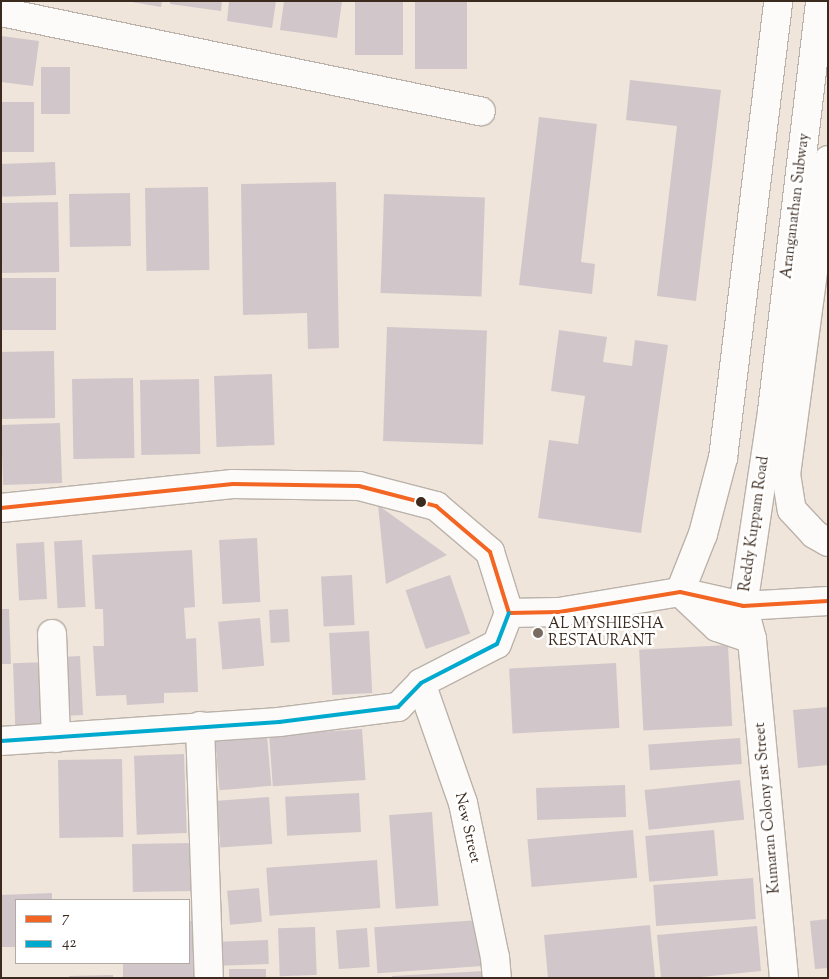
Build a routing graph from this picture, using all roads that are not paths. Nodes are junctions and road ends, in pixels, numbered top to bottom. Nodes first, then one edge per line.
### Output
1 (778, 1) edge
2 (820, 1) edge
3 (1, 12) edge
4 (481, 111) dead end
5 (828, 160) edge
6 (772, 411) joint
7 (1, 508) edge
8 (828, 542) edge
9 (680, 592) junction
10 (828, 601) edge
11 (743, 606) junction
12 (508, 613) junction
13 (52, 634) dead end
14 (752, 639) junction
15 (421, 683) junction
16 (200, 726) junction
17 (56, 738) junction
18 (1, 741) edge
19 (209, 978) edge
20 (497, 978) edge
21 (784, 978) edge

1 - 9 main road
2 - 6 main road, Aranganathan Subway
3 - 4 main road
5 - 8 main road
6 - 11 main road, Reddy Kuppam Road
7 - 12 main road
9 - 11 main road, Reddy Kuppam Road
9 - 12 main road, Reddy Kuppam Road
9 - 14 main road
10 - 11 main road
11 - 14 main road, Kumaran Colony 1st Street
12 - 15 main road
13 - 17 main road
14 - 21 main road, Kumaran Colony 1st Street
15 - 16 main road
15 - 20 main road, New Street
16 - 17 main road
16 - 19 main road
17 - 18 main road

